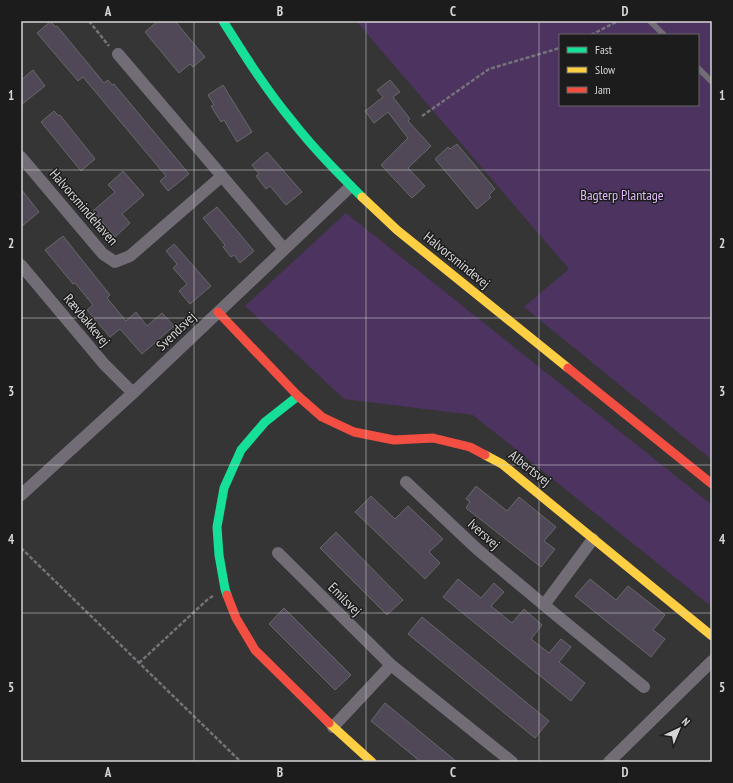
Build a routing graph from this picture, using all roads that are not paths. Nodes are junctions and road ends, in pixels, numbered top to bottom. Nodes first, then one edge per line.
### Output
1 (223, 21) edge
2 (650, 21) edge
3 (663, 34) edge
4 (118, 54) road end
5 (699, 69) edge
6 (712, 82) edge
7 (21, 157) edge
8 (222, 176) junction
9 (350, 187) junction
10 (284, 248) junction
11 (21, 265) edge
12 (218, 312) junction
13 (133, 393) junction
14 (298, 396) junction
15 (406, 482) dead end
16 (712, 484) edge
17 (21, 495) edge
18 (593, 539) junction
19 (278, 554) dead end
20 (544, 605) junction
21 (712, 636) edge
22 (712, 661) edge
23 (391, 665) junction
24 (644, 687) dead end
25 (333, 727) junction
26 (372, 762) edge
27 (512, 762) edge
28 (609, 762) edge

1 - 9 street, Halvorsmindevej
2 - 3 lane
4 - 8 street
5 - 6 lane
7 - 8 street, Halvorsmindehaven
8 - 10 street
9 - 10 street, Svendsvej
9 - 16 street, Halvorsmindevej
10 - 12 street, Svendsvej
11 - 13 street, Rævbakkevej
12 - 13 street, Svendsvej
12 - 14 street, Albertsvej
13 - 17 street, Svendsvej
14 - 18 street, Albertsvej
14 - 25 street
15 - 20 street, Iversvej
18 - 20 street
18 - 21 street, Albertsvej
19 - 23 street, Emilsvej
20 - 24 street, Iversvej
22 - 28 street
23 - 25 street
23 - 27 street, Emilsvej
25 - 26 street

